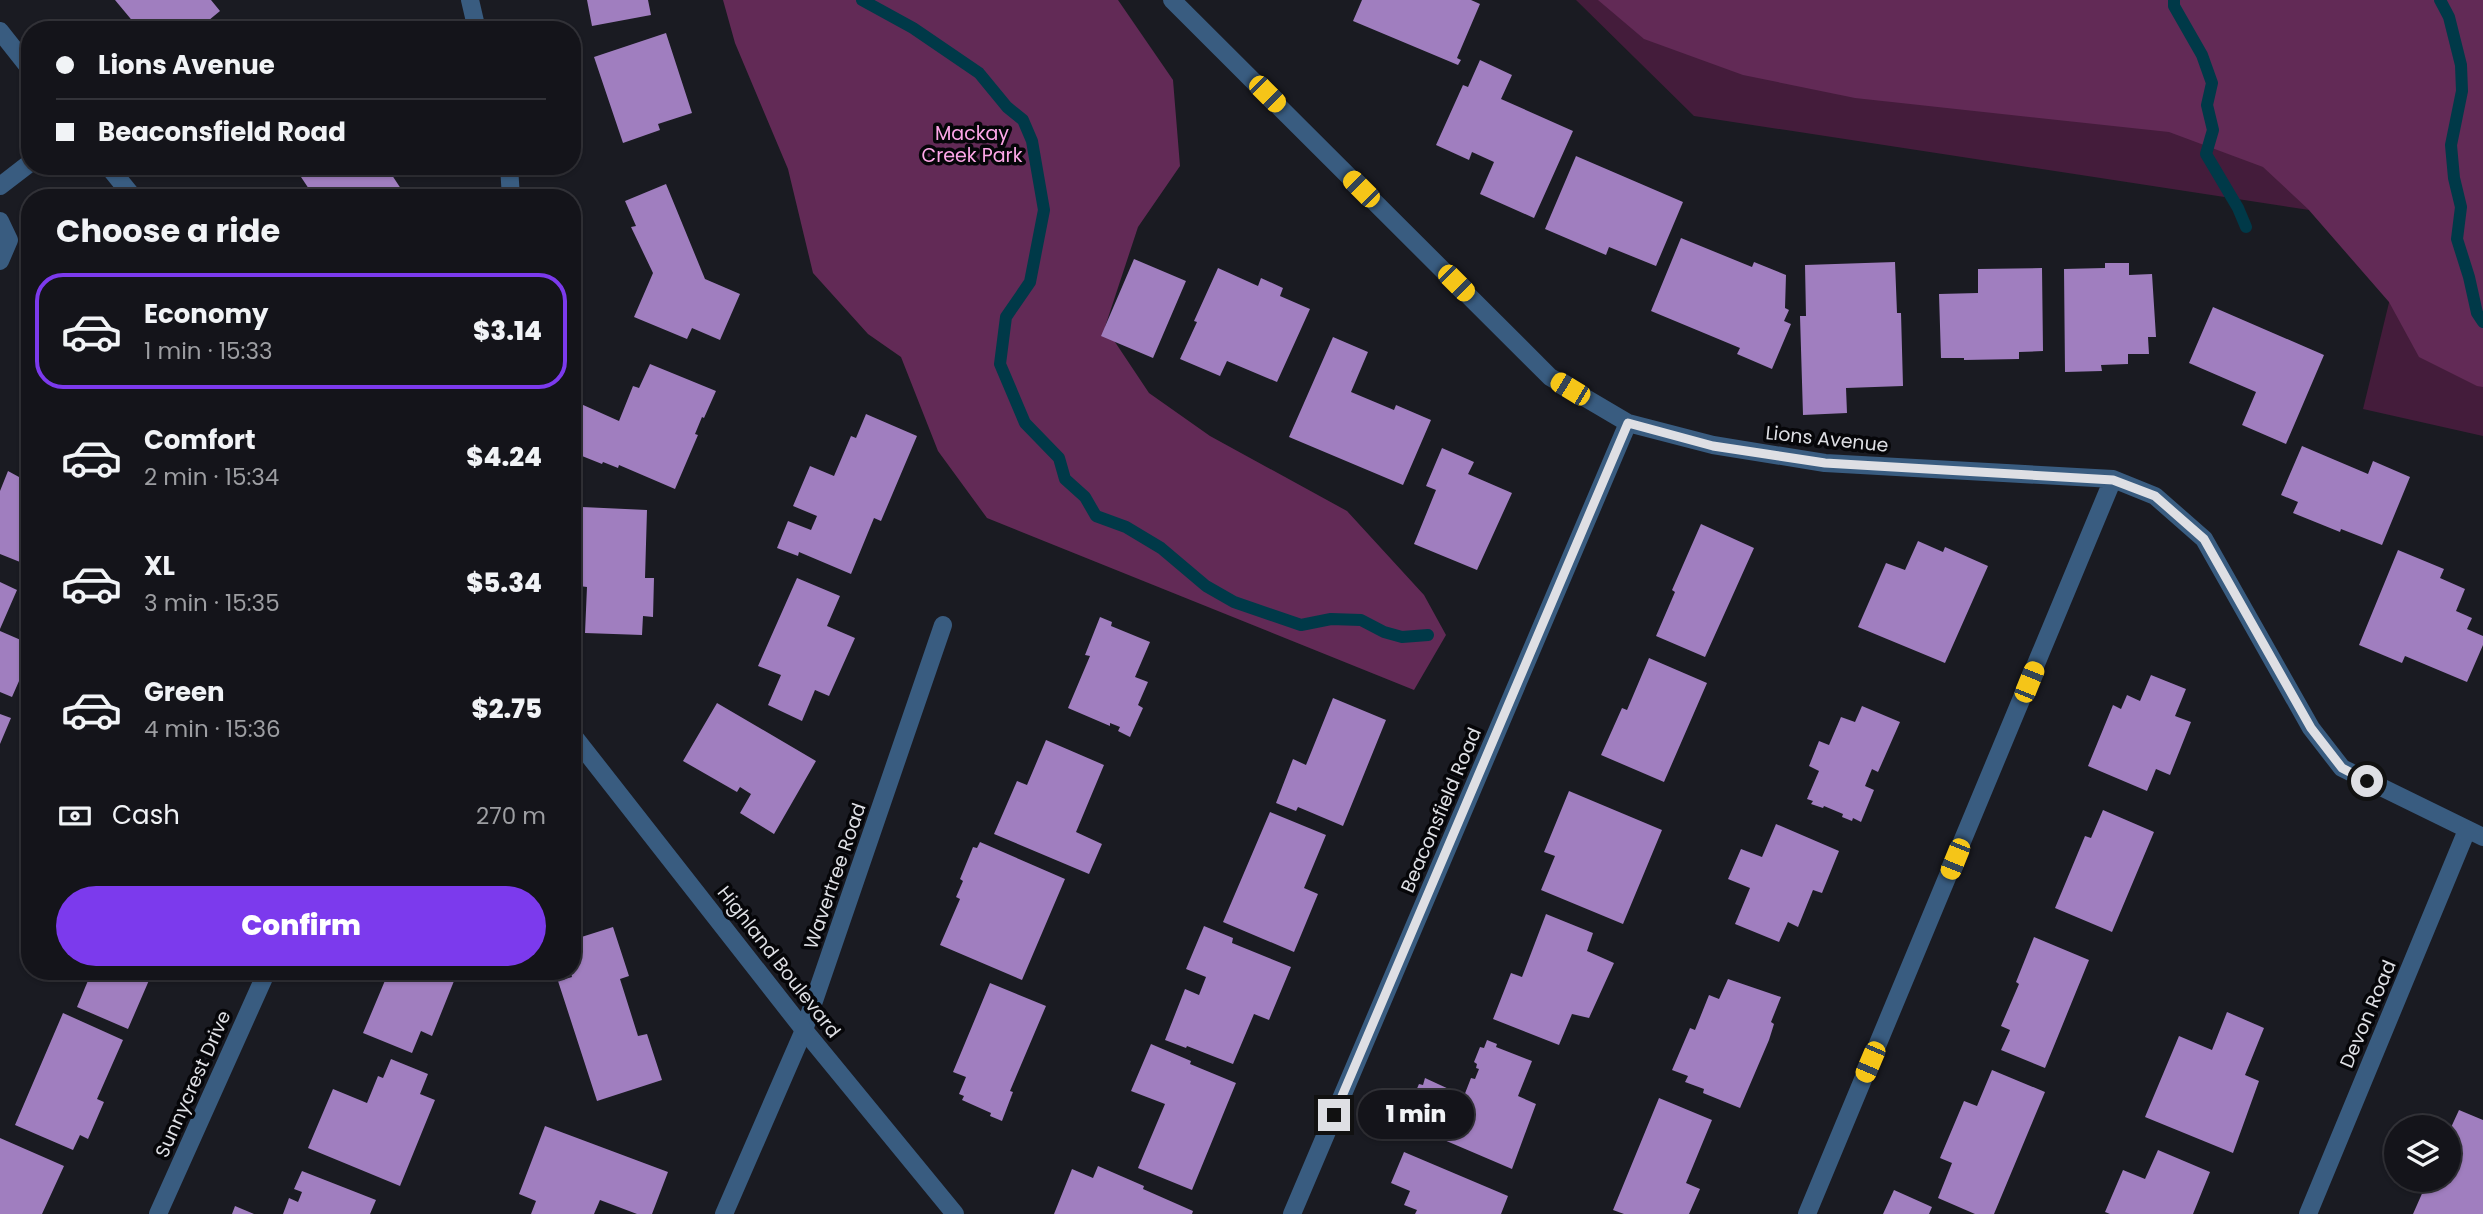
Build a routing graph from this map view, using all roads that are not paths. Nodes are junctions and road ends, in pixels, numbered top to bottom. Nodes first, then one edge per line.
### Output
1 (470, 0) edge
2 (1172, 0) edge
3 (475, 21) edge
4 (0, 31) edge
5 (21, 58) edge
6 (21, 170) edge
7 (115, 175) edge
8 (0, 186) edge
9 (127, 189) edge
10 (0, 221) edge
11 (0, 261) edge
12 (1628, 423) junction
13 (2113, 480) junction
14 (943, 625) dead end
15 (581, 745) edge
16 (2475, 834) edge
17 (263, 980) edge
18 (804, 1030) junction
19 (158, 1214) edge
20 (724, 1214) edge
21 (955, 1214) edge
22 (1292, 1214) edge
23 (1807, 1214) edge
24 (2308, 1214) edge

1 - 3 street
2 - 12 street, Lions Avenue
4 - 5 street
6 - 8 street
7 - 9 street
10 - 11 street
12 - 13 street, Lions Avenue
12 - 22 street, Beaconsfield Road
13 - 16 street, Lions Avenue
13 - 23 street
14 - 18 street, Wavertree Road
15 - 18 street, Highland Boulevard
16 - 24 street, Devon Road
17 - 19 street, Sunnycrest Drive
18 - 20 street, Wavertree Road
18 - 21 street, Highland Boulevard

